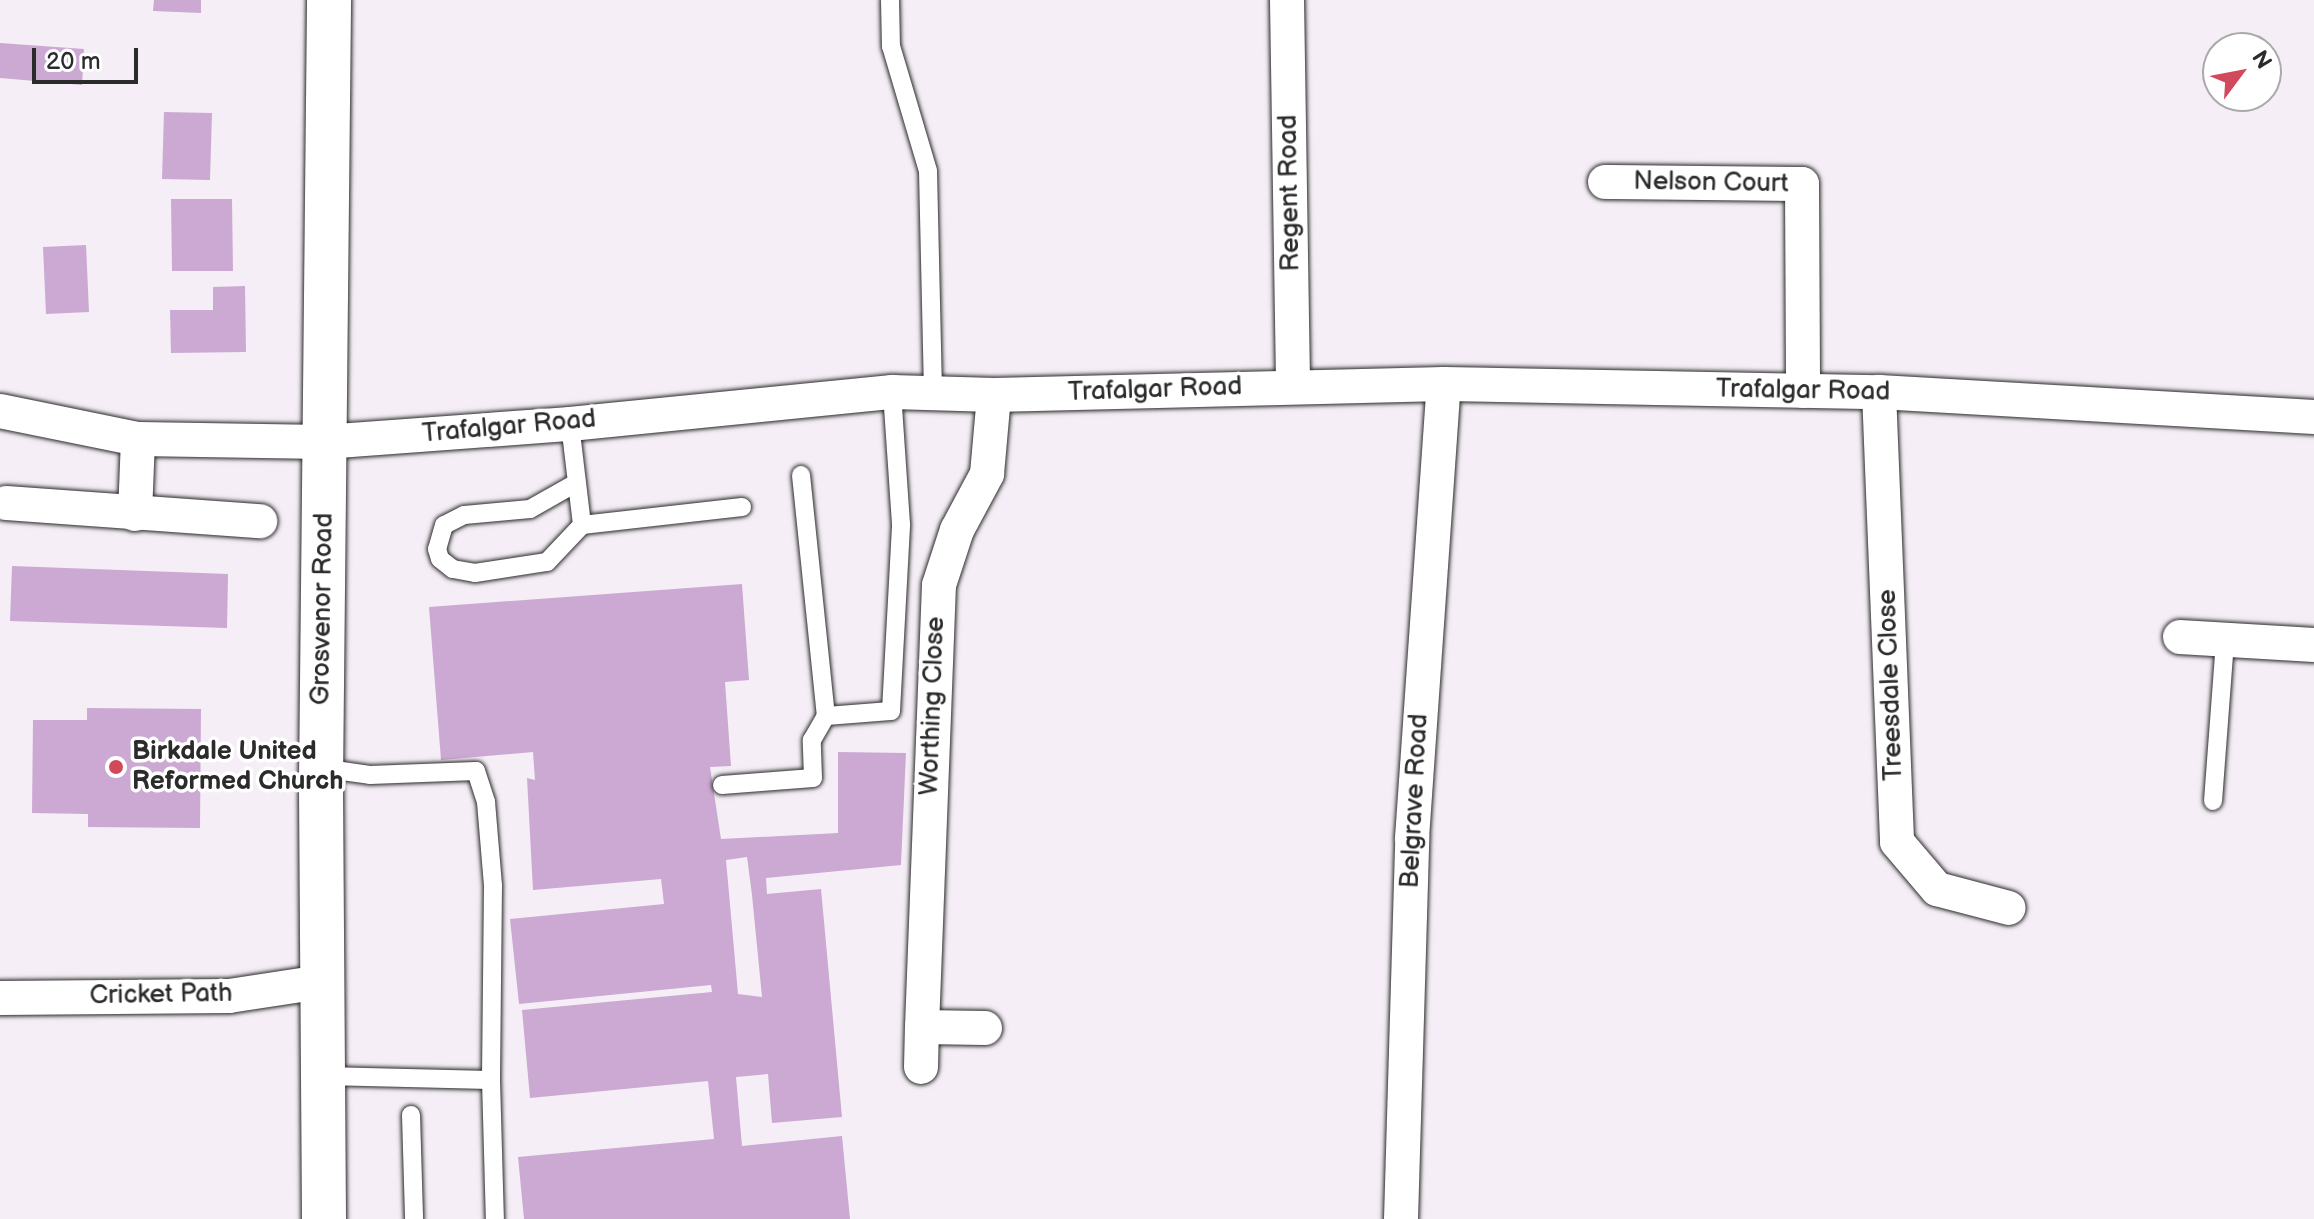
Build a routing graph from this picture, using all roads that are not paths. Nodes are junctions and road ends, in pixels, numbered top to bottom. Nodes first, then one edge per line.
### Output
1 (329, 0) edge
2 (890, 0) edge
3 (1287, 0) edge
4 (1605, 182) dead end
5 (1444, 384) junction
6 (1293, 386) junction
7 (1803, 391) junction
8 (892, 392) junction
9 (1879, 392) junction
10 (933, 393) junction
11 (994, 395) junction
12 (0, 411) edge
13 (2314, 417) edge
14 (570, 424) junction
15 (138, 439) junction
16 (324, 442) junction
17 (801, 475) dead end
18 (576, 483) junction
19 (6, 503) dead end
20 (742, 507) dead end
21 (135, 514) junction
22 (260, 521) dead end
23 (582, 525) junction
24 (2180, 637) dead end
25 (2225, 640) junction
26 (2314, 645) edge
27 (826, 716) junction
28 (321, 768) junction
29 (722, 785) dead end
30 (2213, 801) dead end
31 (2009, 908) dead end
32 (321, 982) junction
33 (0, 998) edge
34 (922, 1027) junction
35 (985, 1028) dead end
36 (921, 1067) dead end
37 (323, 1076) junction
38 (491, 1080) junction
39 (411, 1115) dead end
40 (324, 1219) edge
41 (414, 1219) edge
42 (495, 1219) edge
43 (1401, 1219) edge

1 - 16 street, Grosvenor Road
2 - 10 lane
3 - 6 street, Regent Road
4 - 7 street, Nelson Court
5 - 6 street, Trafalgar Road
5 - 7 street, Trafalgar Road
5 - 43 street, Belgrave Road
6 - 11 street, Trafalgar Road
7 - 9 street, Trafalgar Road
8 - 10 street, Trafalgar Road
8 - 14 street, Trafalgar Road
8 - 27 lane
9 - 13 street, Trafalgar Road
9 - 31 street, Treesdale Close
10 - 11 street, Trafalgar Road
11 - 34 street, Worthing Close
12 - 15 street, Trafalgar Road
14 - 16 street, Trafalgar Road
14 - 18 lane
15 - 16 street, Trafalgar Road
15 - 21 street
16 - 28 street, Grosvenor Road
17 - 27 lane
18 - 23 lane
18 - 23 lane
19 - 21 street
20 - 23 lane
21 - 22 street
24 - 25 street
25 - 26 street
25 - 30 lane
27 - 29 lane
28 - 32 street, Grosvenor Road
28 - 38 lane
32 - 33 street, Cricket Path
32 - 37 street, Grosvenor Road
34 - 35 street
34 - 36 street, Worthing Close
37 - 38 lane
37 - 40 street, Grosvenor Road
38 - 42 lane
39 - 41 lane

